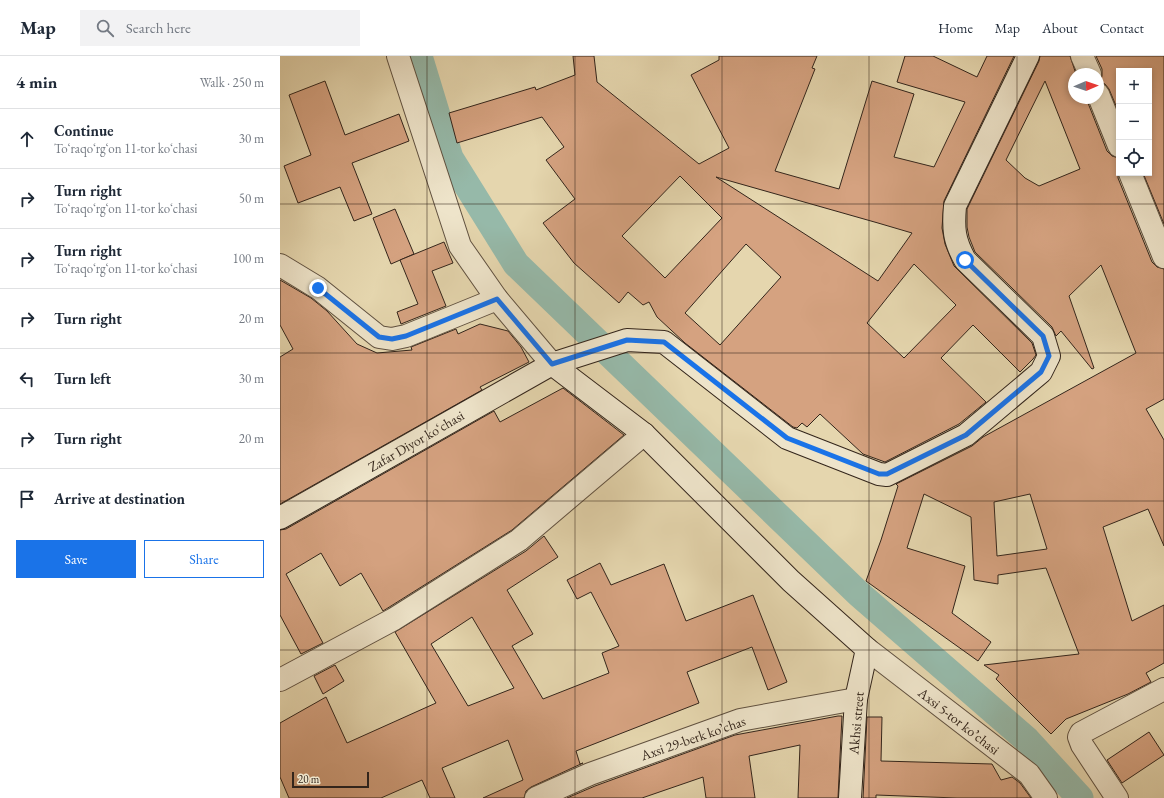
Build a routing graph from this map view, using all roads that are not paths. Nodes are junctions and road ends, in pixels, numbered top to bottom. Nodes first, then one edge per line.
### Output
1 (398, 56) edge
2 (1028, 56) edge
3 (1082, 56) edge
4 (1087, 68) edge
5 (1102, 104) edge
6 (1117, 140) edge
7 (1131, 176) edge
8 (1164, 257) edge
9 (280, 265) edge
10 (497, 299) junction
11 (562, 360) junction
12 (644, 434) junction
13 (280, 518) edge
14 (867, 649) junction
15 (280, 680) edge
16 (1164, 689) edge
17 (856, 698) junction
18 (536, 798) edge
19 (850, 798) edge
20 (1046, 798) edge
21 (1117, 798) edge

1 - 10 street, Аxsi 5-tor koʼchasi
2 - 11 street, Zafar Diyor koʻchasi
3 - 4 street
5 - 6 street
7 - 8 street
9 - 10 street
10 - 11 street, Аxsi 5-tor koʼchasi
11 - 12 street, Аxsi 5-tor koʼchasi
11 - 13 street, Zafar Diyor koʻchasi
12 - 14 street, Аxsi 5-tor koʼchasi
12 - 15 street
14 - 17 street, Akhsi street
14 - 20 street, Аxsi 5-tor koʼchasi
16 - 21 street
17 - 18 street, Аxsi 29-berk koʼchas
17 - 19 street, Akhsi street

